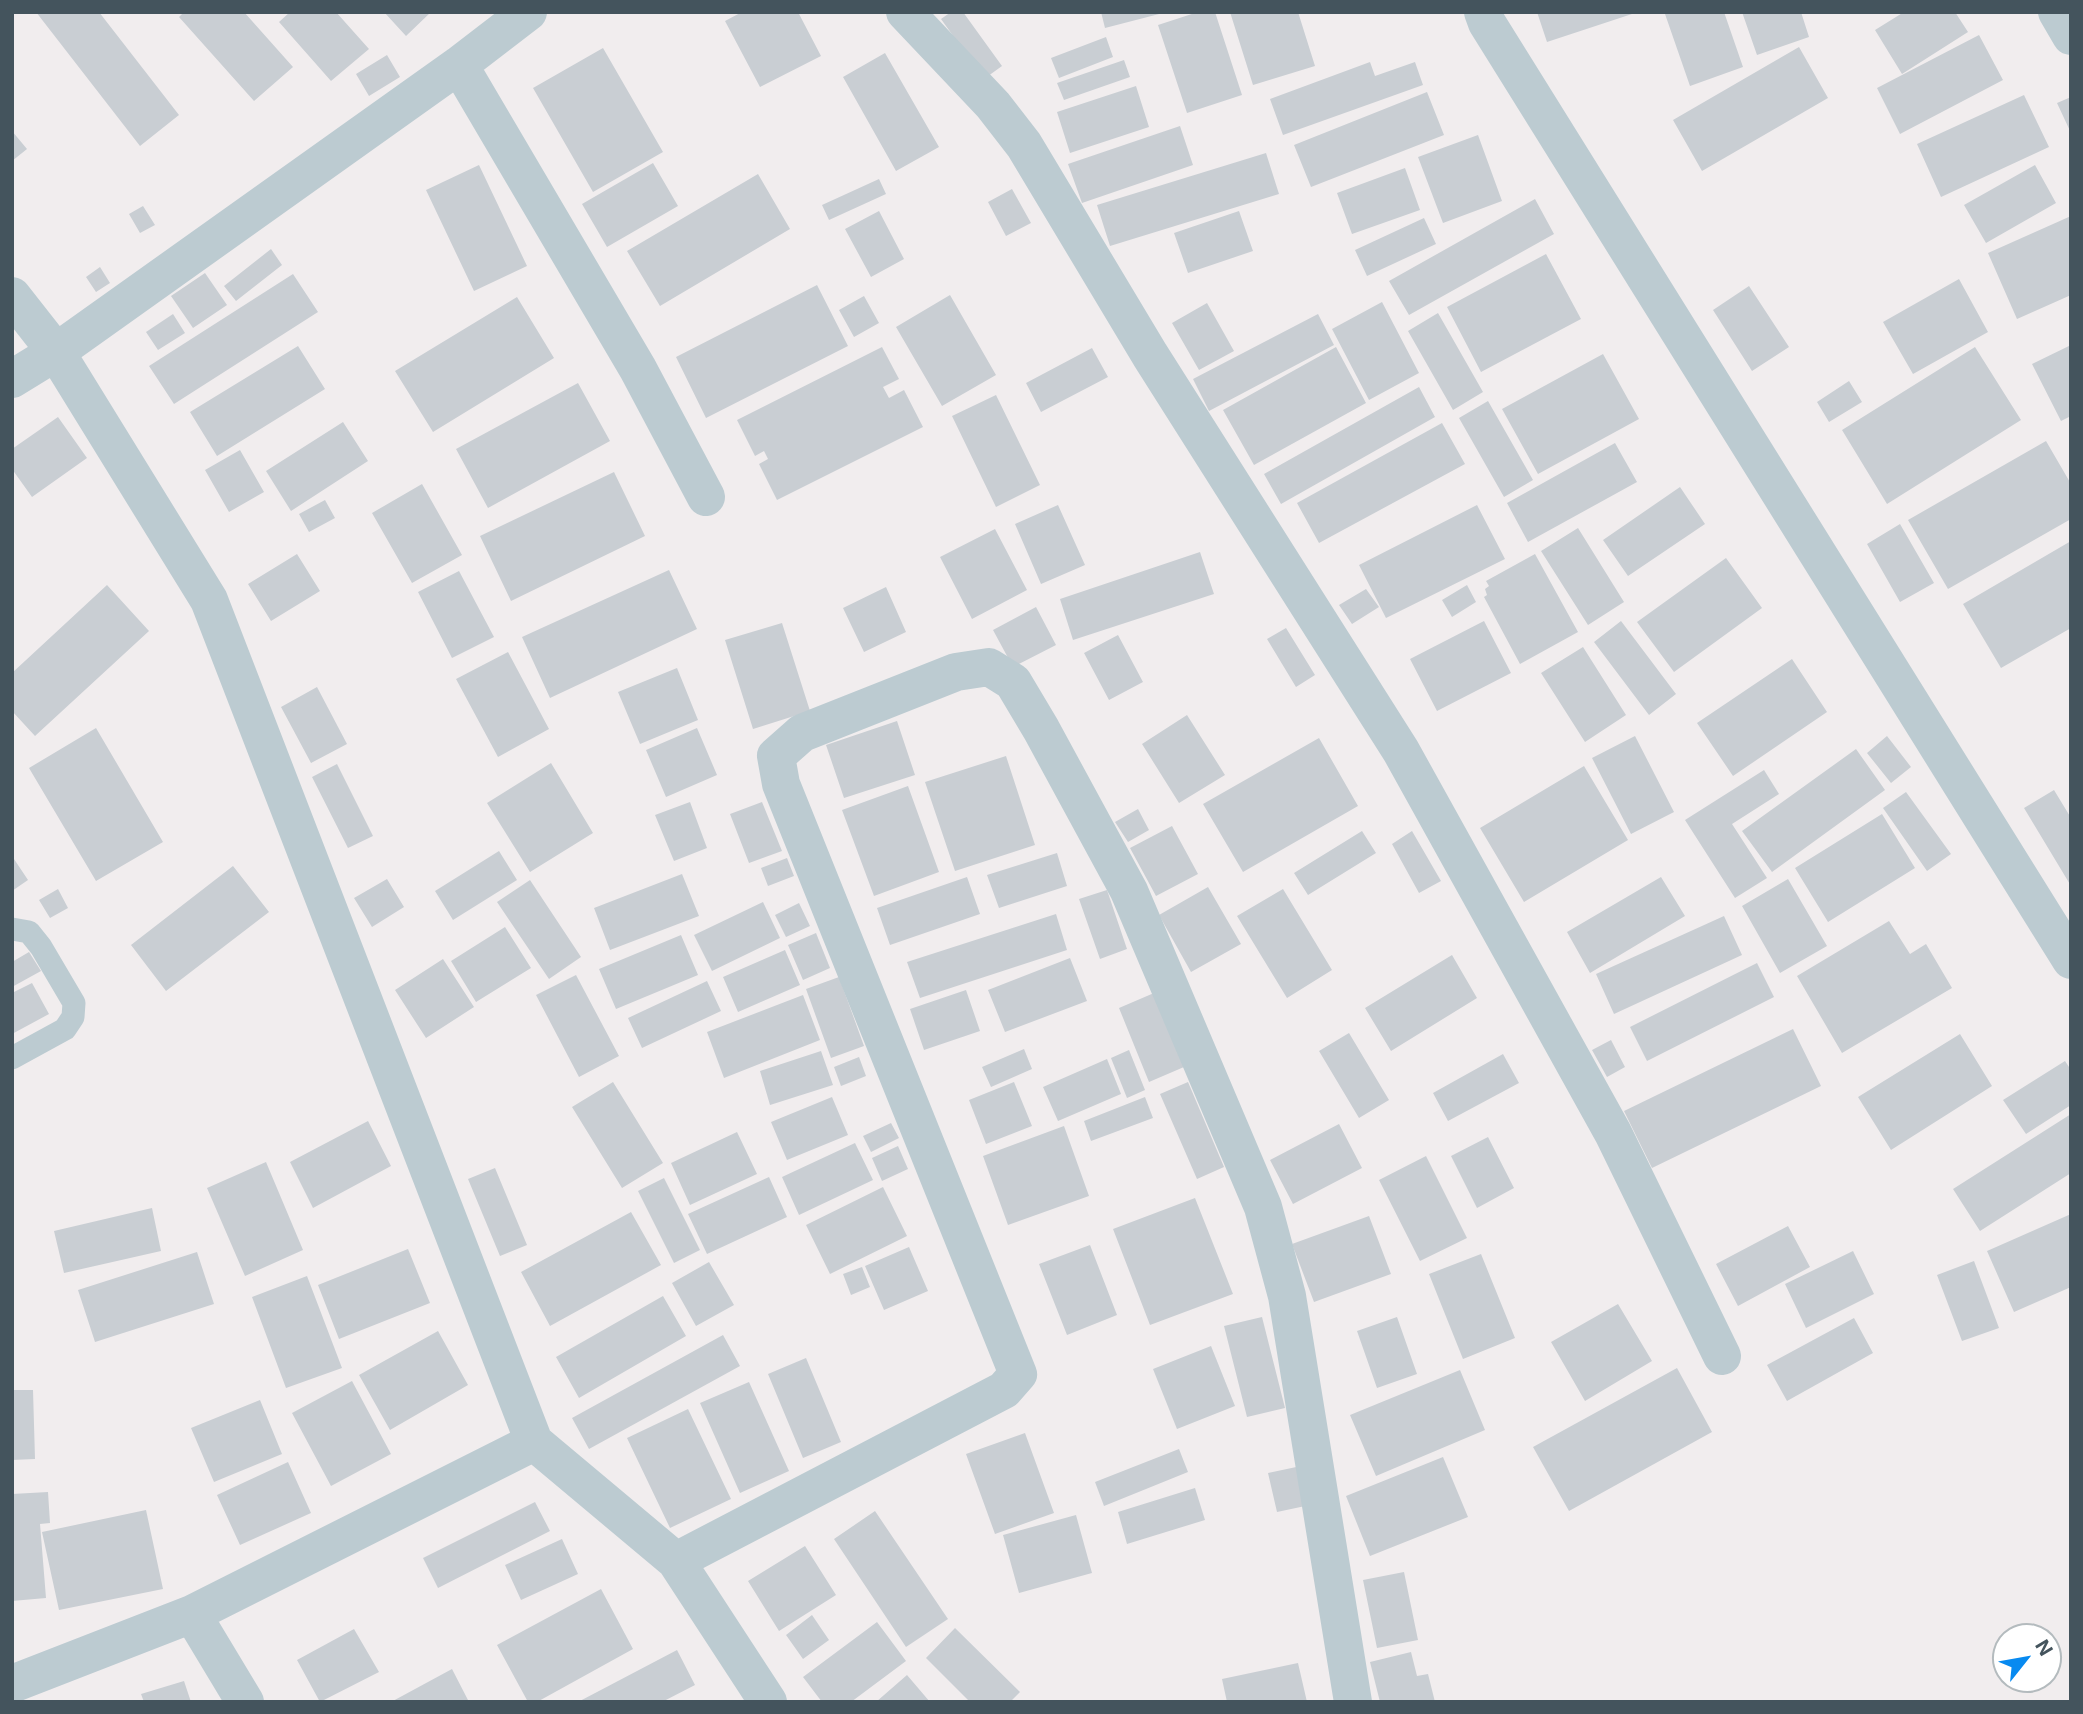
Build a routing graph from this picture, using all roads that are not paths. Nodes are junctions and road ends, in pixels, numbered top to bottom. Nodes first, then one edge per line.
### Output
1 (528, 12) edge
2 (905, 12) edge
3 (1483, 12) edge
4 (2057, 12) edge
5 (2071, 36) edge
6 (459, 65) junction
7 (12, 296) edge
8 (56, 352) junction
9 (12, 379) edge
10 (706, 497) dead end
11 (12, 929) edge
12 (2071, 960) edge
13 (12, 1058) edge
14 (1722, 1356) dead end
15 (534, 1442) junction
16 (676, 1561) junction
17 (192, 1614) junction
18 (12, 1684) edge
19 (245, 1702) edge
20 (768, 1702) edge
21 (1353, 1702) edge

1 - 6 street
2 - 14 street
3 - 12 street
4 - 5 street
6 - 8 street
6 - 10 street
7 - 8 street
8 - 9 street
8 - 15 street
11 - 13 lane
15 - 16 street
15 - 17 street
16 - 20 street
16 - 21 street
17 - 18 street
17 - 19 street

